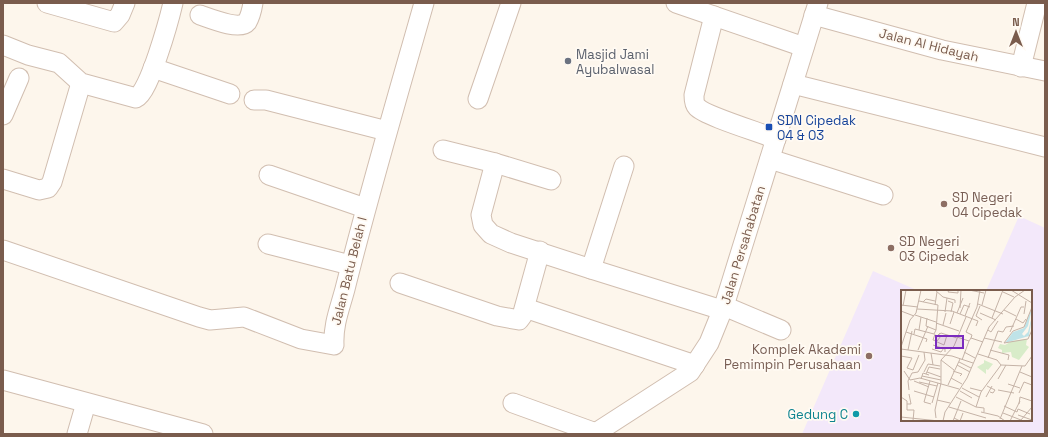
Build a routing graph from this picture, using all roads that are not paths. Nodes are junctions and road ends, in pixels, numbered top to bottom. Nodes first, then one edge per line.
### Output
1 (48, 3) edge
2 (124, 3) edge
3 (173, 3) edge
4 (254, 3) edge
5 (424, 3) edge
6 (511, 3) edge
7 (676, 3) edge
8 (1037, 3) edge
9 (816, 9) edge
10 (200, 15) dead end
11 (714, 16) junction
12 (3, 45) edge
13 (804, 47) junction
14 (1021, 67) junction
15 (153, 68) junction
16 (1045, 71) edge
17 (19, 78) dead end
18 (81, 83) junction
19 (793, 84) junction
20 (230, 94) dead end
21 (478, 99) dead end
22 (254, 100) dead end
23 (3, 116) edge
24 (381, 129) junction
25 (776, 139) junction
26 (1045, 147) edge
27 (443, 150) dead end
28 (770, 159) junction
29 (496, 162) junction
30 (624, 166) dead end
31 (269, 175) dead end
32 (3, 179) edge
33 (551, 180) dead end
34 (883, 195) dead end
35 (365, 208) junction
36 (268, 244) dead end
37 (3, 250) edge
38 (540, 251) junction
39 (350, 265) junction
40 (590, 269) junction
41 (400, 283) dead end
42 (525, 308) junction
43 (723, 308) junction
44 (781, 330) dead end
45 (696, 365) junction
46 (3, 380) edge
47 (86, 403) junction
48 (513, 403) dead end
49 (595, 433) edge
50 (77, 434) edge
51 (203, 434) edge

1 - 2 street
3 - 15 street
4 - 10 street
5 - 24 street, Jalan Batu Belah I
6 - 21 street
7 - 11 street
8 - 14 street
9 - 13 street, Jalan Persahabatan
9 - 14 street, Jalan Al Hidayah
11 - 13 street
11 - 25 street
12 - 18 street
13 - 19 street, Jalan Persahabatan
14 - 16 street, Jalan Al Hidayah
15 - 18 street
15 - 20 street
17 - 23 street
18 - 32 street
19 - 25 street, Jalan Persahabatan
19 - 26 street
22 - 24 street
24 - 35 street, Jalan Batu Belah I
25 - 28 street, Jalan Persahabatan
27 - 29 street
28 - 34 street
28 - 43 street, Jalan Persahabatan
29 - 33 street
29 - 38 street
30 - 40 street
31 - 35 street
35 - 39 street, Jalan Batu Belah I
36 - 39 street
37 - 39 street, Jalan Batu Belah I
38 - 40 street
38 - 42 street
40 - 43 street
41 - 42 street
42 - 45 street
43 - 44 street
43 - 45 street, Jalan Persahabatan
45 - 49 street, Jalan Persahabatan
46 - 47 street
47 - 50 street
47 - 51 street
48 - 49 street

